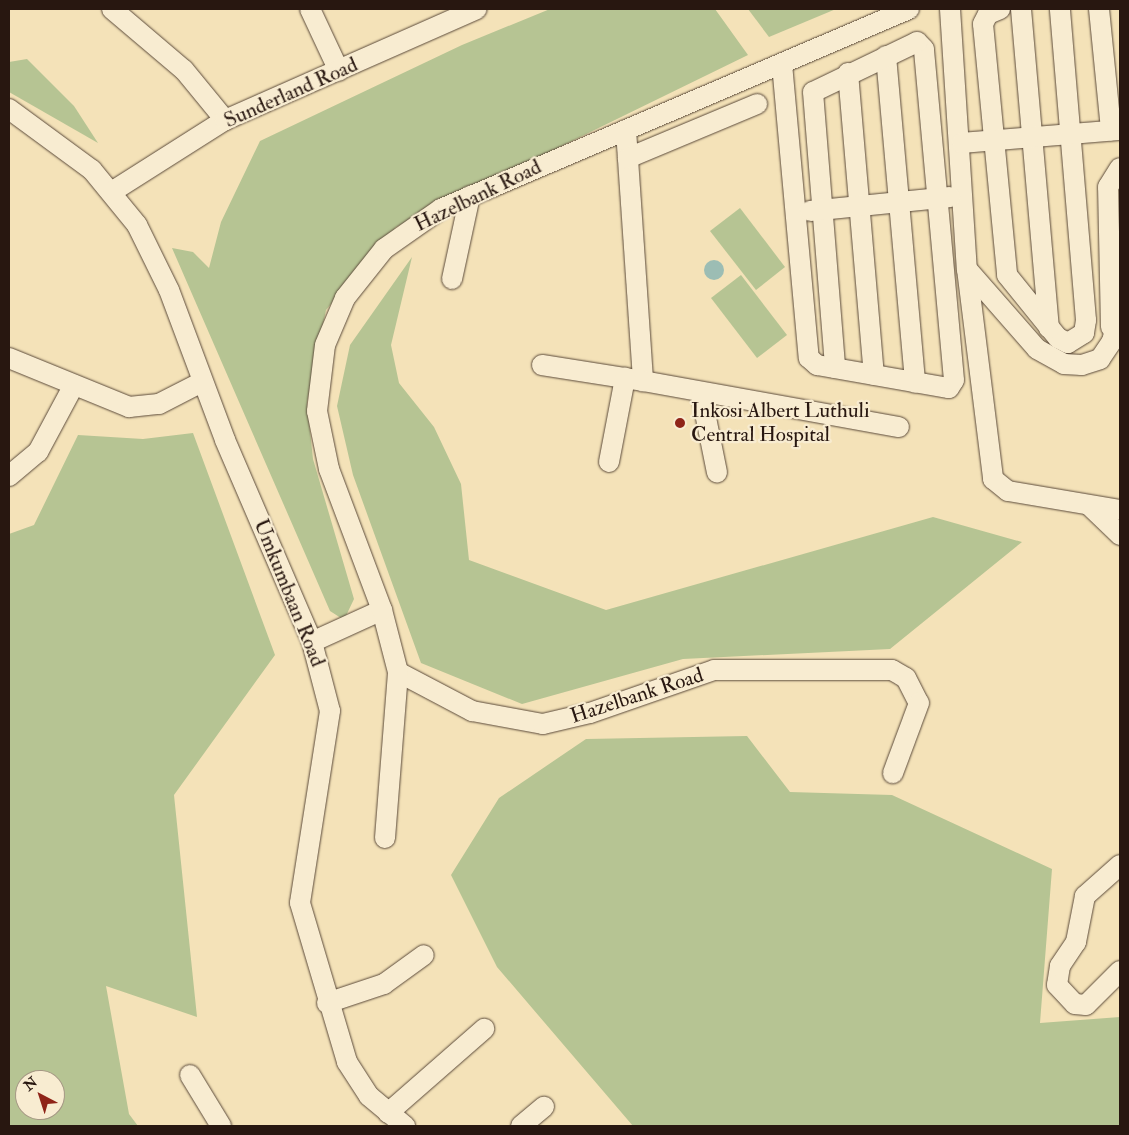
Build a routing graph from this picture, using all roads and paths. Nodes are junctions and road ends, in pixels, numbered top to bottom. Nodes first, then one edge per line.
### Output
1 (112, 9) edge
2 (310, 9) edge
3 (477, 9) edge
4 (909, 9) edge
5 (950, 9) edge
6 (1000, 9) edge
7 (1021, 9) edge
8 (1060, 9) edge
9 (1099, 9) edge
10 (886, 56) junction
11 (782, 64) junction
12 (339, 71) junction
13 (848, 72) junction
14 (757, 104) dead end
15 (9, 109) edge
16 (225, 120) junction
17 (626, 130) junction
18 (1116, 130) edge
19 (1071, 134) junction
20 (1033, 137) junction
21 (993, 140) junction
22 (962, 143) junction
23 (628, 158) junction
24 (1120, 168) edge
25 (113, 191) junction
26 (966, 195) junction
27 (470, 196) junction
28 (937, 198) junction
29 (899, 202) junction
30 (618, 205) dead end
31 (861, 206) junction
32 (822, 210) junction
33 (795, 213) junction
34 (967, 269) junction
35 (452, 279) dead end
36 (631, 284) junction
37 (1120, 310) edge
38 (1048, 328) junction
39 (628, 331) dead end
40 (1112, 341) junction
41 (9, 358) edge
42 (542, 365) dead end
43 (835, 368) junction
44 (874, 374) junction
45 (634, 380) junction
46 (202, 382) junction
47 (915, 383) junction
48 (74, 385) junction
49 (701, 394) junction
50 (899, 427) dead end
51 (610, 462) dead end
52 (717, 472) dead end
53 (9, 476) edge
54 (1090, 506) junction
55 (1120, 510) edge
56 (1120, 535) edge
57 (382, 610) junction
58 (312, 642) junction
59 (398, 672) junction
60 (893, 772) dead end
61 (385, 838) dead end
62 (1120, 865) edge
63 (424, 955) dead end
64 (1120, 971) edge
65 (327, 1003) junction
66 (484, 1029) dead end
67 (190, 1075) dead end
68 (544, 1107) dead end
69 (388, 1112) junction
70 (221, 1126) edge
71 (405, 1126) edge
72 (521, 1126) edge

1 - 16 street
2 - 12 street
3 - 12 street, Sunderland Road
4 - 11 street, Hazelbank Road
5 - 22 street
6 - 21 street
7 - 20 street
8 - 19 street
9 - 18 street
10 - 13 street
10 - 28 street
10 - 29 street
11 - 17 street, Hazelbank Road
11 - 33 street
12 - 16 street, Sunderland Road
13 - 31 street
13 - 32 street
14 - 23 street
15 - 25 street, Umkumbaan Road
16 - 25 street, Sunderland Road
17 - 23 street
17 - 27 street, Hazelbank Road
18 - 19 street
19 - 20 street
19 - 38 street
20 - 21 street
20 - 38 street
21 - 22 street
21 - 38 street
22 - 26 street
23 - 36 street
24 - 40 street
25 - 46 street, Umkumbaan Road
26 - 28 street
26 - 34 street
27 - 35 street
27 - 57 street, Hazelbank Road
28 - 29 street
28 - 47 street
29 - 31 street
29 - 47 street
30 - 36 street
31 - 32 street
31 - 44 street
32 - 33 street
32 - 43 street
33 - 43 street
34 - 40 street
34 - 54 street
36 - 39 street
36 - 45 street
37 - 40 street
41 - 48 street
42 - 45 street
43 - 44 street
44 - 47 street
45 - 49 street
45 - 51 street
46 - 48 street
46 - 58 street, Umkumbaan Road
48 - 53 street
49 - 50 street
49 - 52 street
54 - 55 street
54 - 56 street
57 - 58 street
57 - 59 street, Hazelbank Road
58 - 65 street, Umkumbaan Road
59 - 60 street, Hazelbank Road
59 - 61 street
62 - 64 street
63 - 65 street
65 - 69 street, Umkumbaan Road
66 - 69 street
67 - 70 street
68 - 72 street
69 - 71 street, Umkumbaan Road

